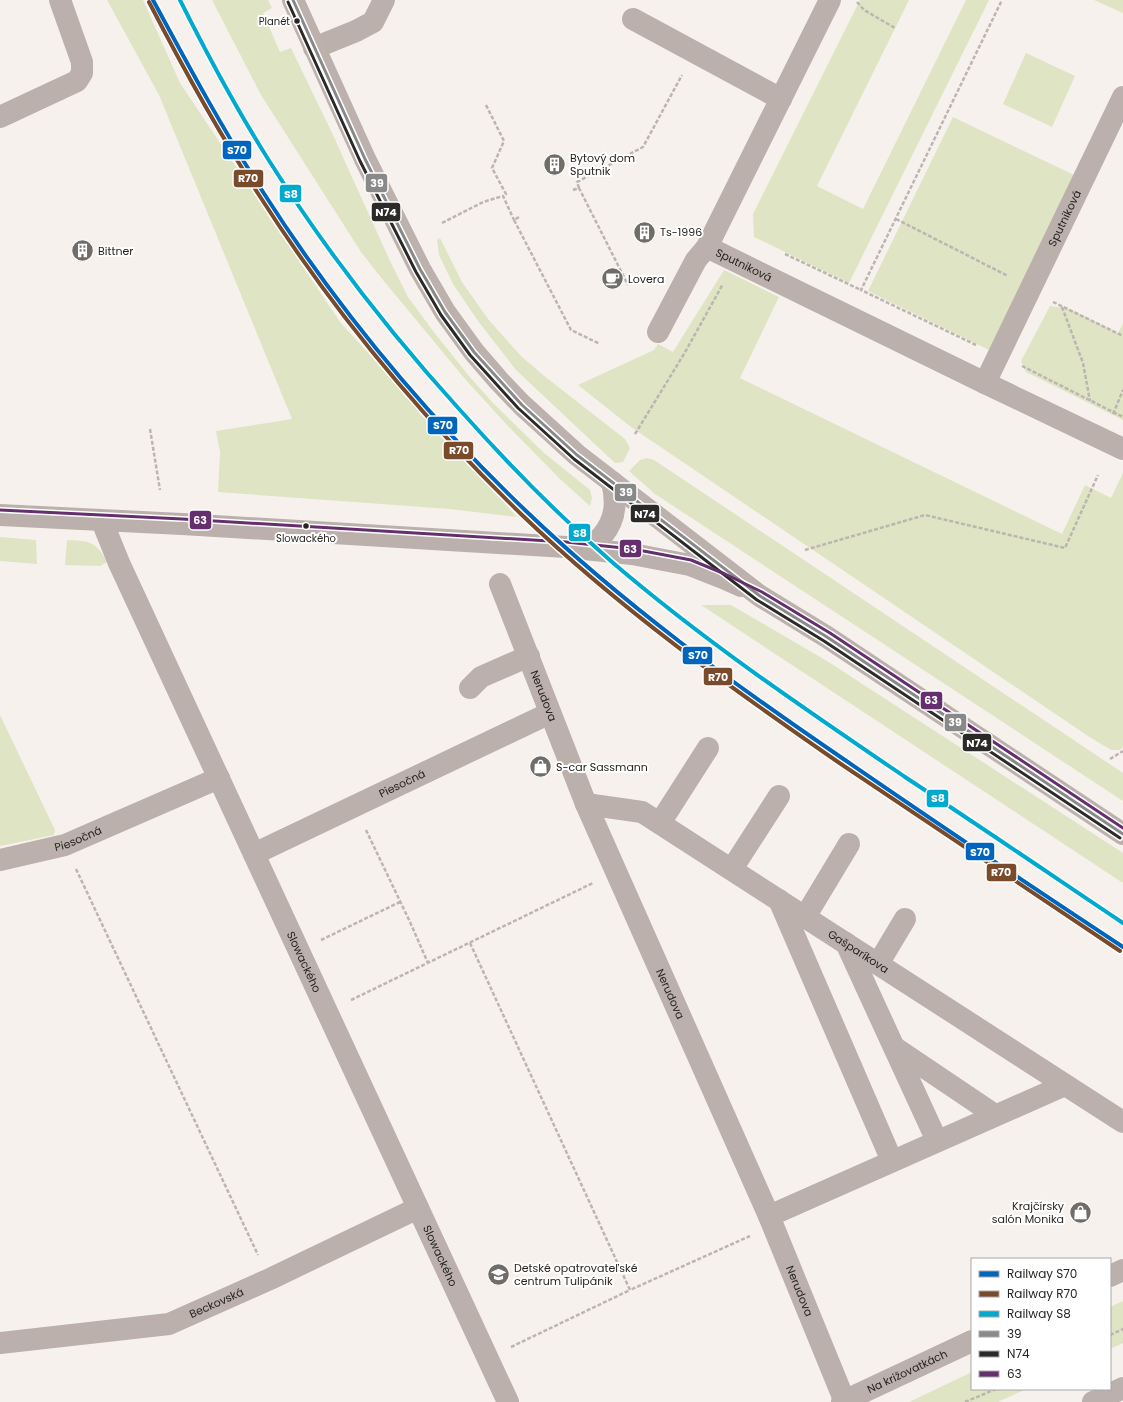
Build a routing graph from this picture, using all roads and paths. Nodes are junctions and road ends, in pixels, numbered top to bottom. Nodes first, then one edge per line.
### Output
1 (60, 0) edge
2 (293, 0) edge
3 (384, 0) edge
4 (830, 0) edge
5 (855, 0) edge
6 (1002, 0) edge
7 (633, 19) dead end
8 (895, 28) dead end
9 (314, 48) junction
10 (695, 52) junction
11 (1123, 97) edge
12 (781, 99) junction
13 (486, 105) dead end
14 (0, 117) edge
15 (579, 188) junction
16 (573, 190) dead end
17 (503, 196) junction
18 (519, 217) dead end
19 (896, 219) junction
20 (514, 220) junction
21 (442, 223) dead end
22 (707, 248) junction
23 (780, 252) dead end
24 (735, 262) junction
25 (628, 285) dead end
26 (862, 290) junction
27 (1039, 294) junction
28 (1062, 307) junction
29 (658, 332) dead end
30 (1123, 336) edge
31 (600, 344) dead end
32 (997, 358) junction
33 (985, 383) junction
34 (1090, 401) junction
35 (1123, 417) edge
36 (150, 429) dead end
37 (635, 434) dead end
38 (1123, 449) edge
39 (1098, 475) dead end
40 (612, 482) junction
41 (160, 490) dead end
42 (0, 516) edge
43 (102, 521) junction
44 (580, 549) junction
45 (805, 550) dead end
46 (500, 584) dead end
47 (760, 596) junction
48 (529, 656) junction
49 (470, 688) dead end
50 (550, 713) junction
51 (708, 748) dead end
52 (1123, 751) edge
53 (1110, 759) dead end
54 (219, 778) junction
55 (780, 796) dead end
56 (586, 804) junction
57 (354, 806) junction
58 (660, 823) junction
59 (1123, 834) edge
60 (849, 844) dead end
61 (65, 845) junction
62 (254, 854) junction
63 (0, 860) edge
64 (732, 869) junction
65 (617, 872) junction
66 (779, 900) junction
67 (400, 902) junction
68 (805, 917) junction
69 (905, 919) dead end
70 (470, 944) junction
71 (846, 944) junction
72 (299, 950) junction
73 (428, 963) junction
74 (878, 964) junction
75 (327, 1012) junction
76 (894, 1047) junction
77 (1065, 1085) junction
78 (995, 1115) junction
79 (1123, 1122) edge
80 (937, 1141) junction
81 (892, 1161) junction
82 (418, 1208) junction
83 (771, 1221) junction
84 (1123, 1270) edge
85 (1111, 1276) edge
86 (270, 1279) junction
87 (630, 1290) junction
88 (1123, 1329) edge
89 (1111, 1335) edge
90 (971, 1341) edge
91 (0, 1343) edge
92 (509, 1348) dead end
93 (994, 1390) edge
94 (508, 1402) edge
95 (844, 1402) edge
96 (964, 1402) edge

1 - 14 street
2 - 9 main road
3 - 9 street
4 - 12 street, Sputniková
5 - 8 path
6 - 19 path
7 - 10 street
9 - 40 main road
10 - 12 street
10 - 15 path
11 - 27 street, Sputniková
12 - 22 street, Sputniková
13 - 17 path
15 - 16 path
15 - 25 path
17 - 20 path
17 - 21 path
18 - 20 path
19 - 26 path
19 - 27 path
20 - 31 path
22 - 24 street, Sputniková
22 - 29 street
23 - 26 path
24 - 33 street, Sputniková
24 - 37 path
26 - 32 path
27 - 28 path
27 - 32 street, Sputniková
28 - 30 path
28 - 34 path
32 - 33 street, Sputniková
32 - 34 path
33 - 38 street, Sputniková
34 - 35 path
36 - 41 path
39 - 45 path
40 - 44 street
40 - 47 main road
42 - 43 street
43 - 44 street
43 - 54 street, Slowackého
44 - 47 street
46 - 48 street, Nerudova
47 - 59 main road
48 - 49 street
48 - 50 street, Nerudova
50 - 56 street, Nerudova
50 - 57 street, Piesočná
51 - 58 street
52 - 53 path
54 - 61 street, Piesočná
54 - 62 street, Slowackého
55 - 64 street
56 - 58 street, Gašparíkova
56 - 65 street, Nerudova
57 - 62 street, Piesočná
57 - 67 path
58 - 64 street, Gašparíkova
60 - 68 street
61 - 63 street, Piesočná
61 - 86 path
62 - 72 street, Slowackého
64 - 66 street, Gašparíkova
65 - 70 path
65 - 83 street, Nerudova
66 - 68 street, Gašparíkova
66 - 81 street
67 - 72 path
67 - 73 path
68 - 71 street, Gašparíkova
69 - 74 street
70 - 73 path
70 - 87 path
71 - 74 street, Gašparíkova
71 - 76 street
72 - 75 street, Slowackého
73 - 75 path
74 - 77 street, Gašparíkova
75 - 82 street, Slowackého
76 - 78 street
76 - 80 street
77 - 78 street
77 - 79 street, Gašparíkova
78 - 80 street
80 - 81 street
81 - 83 street
82 - 86 street, Beckovská
82 - 94 street, Slowackého
83 - 87 path
83 - 95 street, Nerudova
84 - 85 street
86 - 91 street, Beckovská
87 - 92 path
88 - 89 path
90 - 95 street, Na križovatkách
93 - 96 path

